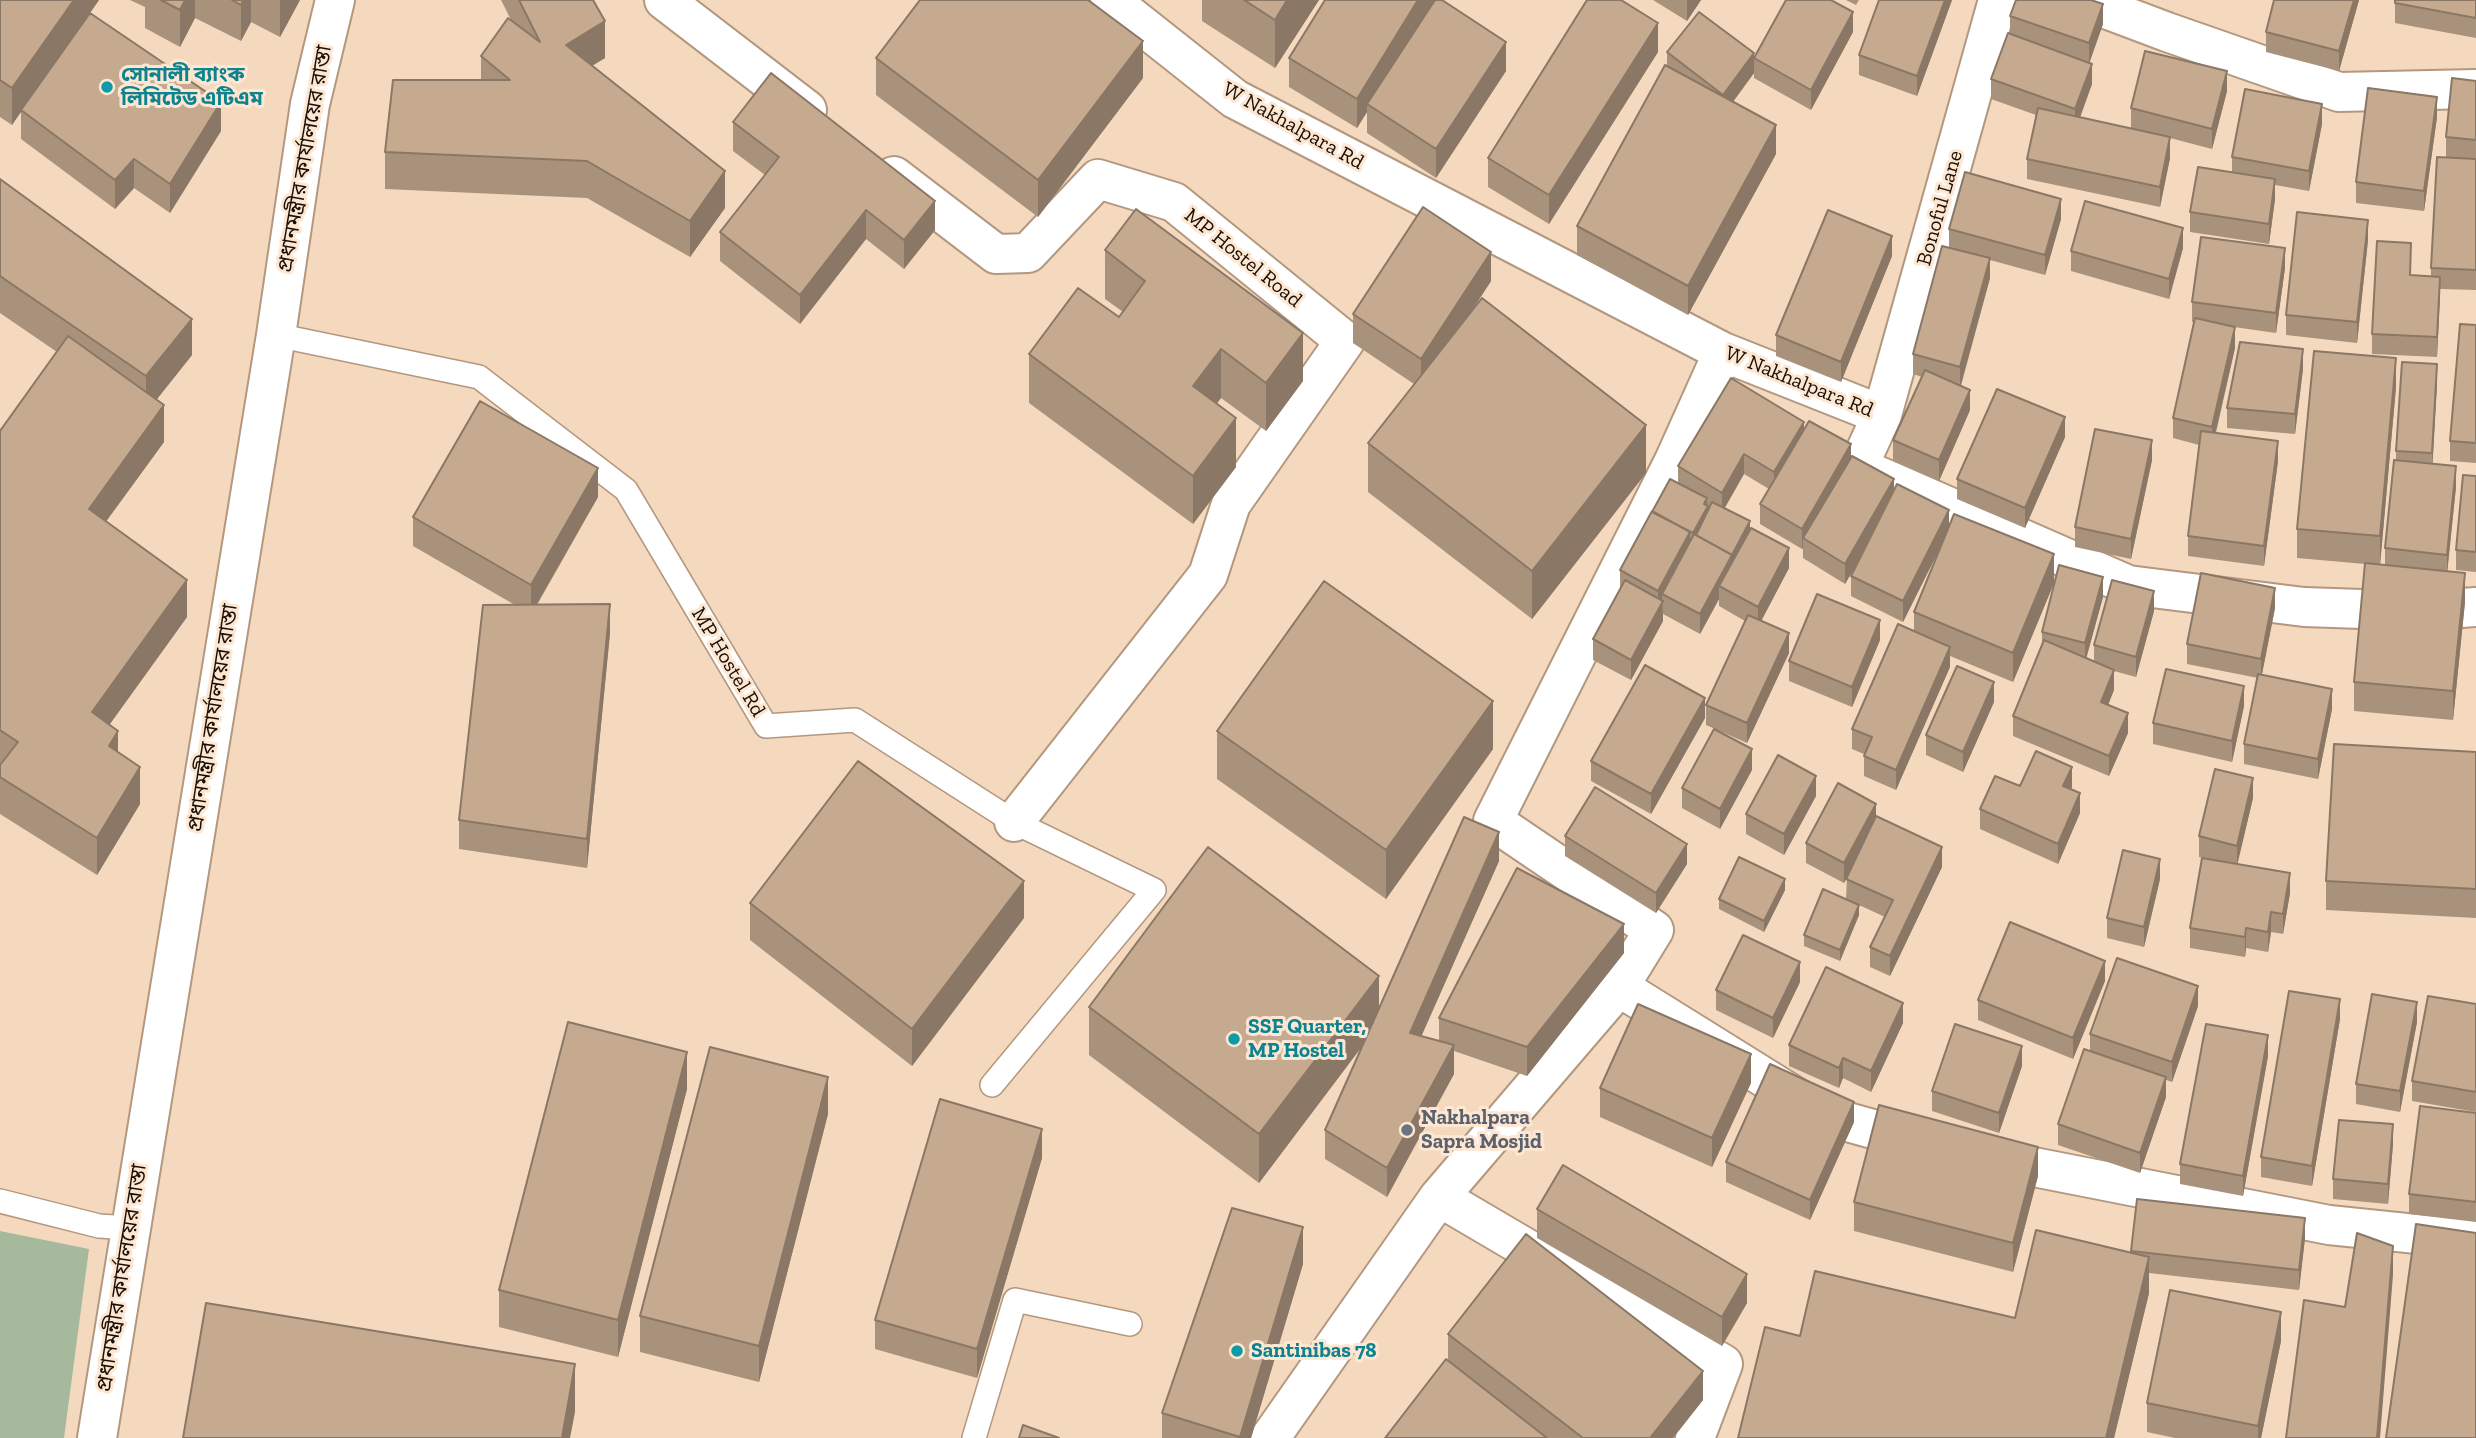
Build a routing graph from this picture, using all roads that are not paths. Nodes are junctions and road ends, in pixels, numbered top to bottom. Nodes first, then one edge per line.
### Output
1 (335, 0) edge
2 (664, 0) edge
3 (1110, 0) edge
4 (1998, 0) edge
5 (2082, 0) edge
6 (2476, 89) edge
7 (830, 127) edge
8 (863, 152) edge
9 (276, 335) junction
10 (1723, 352) junction
11 (1882, 415) junction
12 (2476, 607) edge
13 (1014, 822) junction
14 (1619, 988) junction
15 (992, 1085) dead end
16 (1439, 1197) junction
17 (0, 1201) edge
18 (130, 1228) junction
19 (2476, 1240) edge
20 (1130, 1324) dead end
21 (97, 1438) edge
22 (974, 1438) edge
23 (1270, 1438) edge
24 (1695, 1438) edge

1 - 9 street, প্রধানমন্ত্রীর কার্যালয়ের রাস্তা
2 - 7 street
3 - 10 street, W Nakhalpara Rd
4 - 11 street, Bonoful Lane
5 - 6 street
8 - 13 street, MP Hostel Road
9 - 13 lane, MP Hostel Rd
9 - 18 street, প্রধানমন্ত্রীর কার্যালয়ের রাস্তা
10 - 11 street, W Nakhalpara Rd
10 - 14 street
11 - 12 street, W Nakhalpara Rd
13 - 15 lane, MP Hostel Rd
14 - 16 street
14 - 19 street
16 - 23 street
16 - 24 street
17 - 18 lane
18 - 21 street, প্রধানমন্ত্রীর কার্যালয়ের রাস্তা
20 - 22 lane

